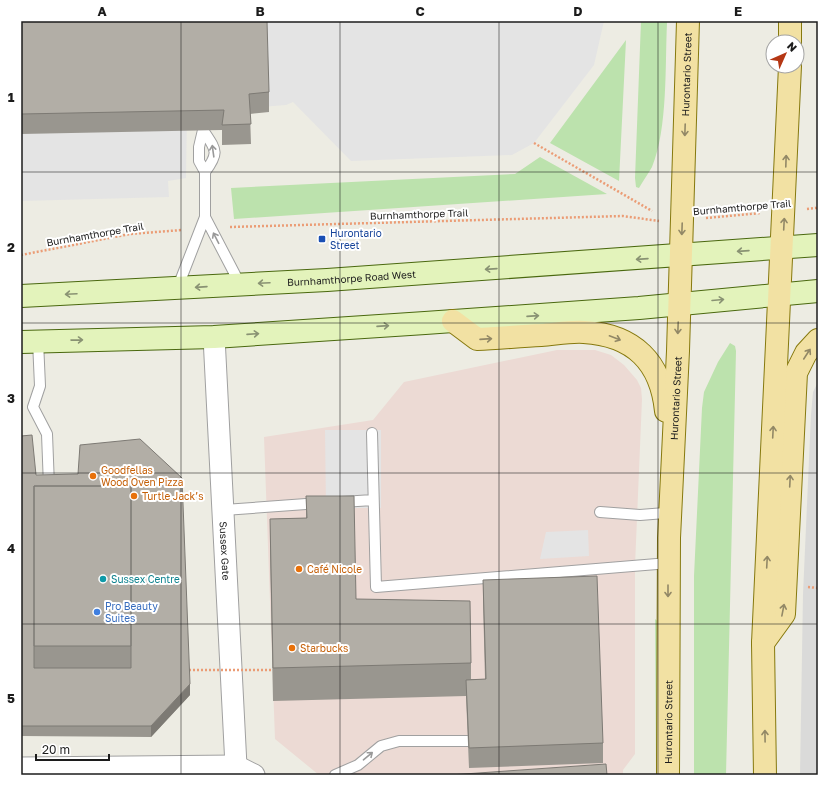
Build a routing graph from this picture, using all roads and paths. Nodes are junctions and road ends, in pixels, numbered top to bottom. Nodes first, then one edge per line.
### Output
1 (688, 21) edge
2 (790, 21) edge
3 (790, 34) edge
4 (790, 74) edge
5 (534, 143) dead end
6 (205, 172) dead end
7 (818, 206) edge
8 (652, 211) dead end
9 (784, 211) junction
10 (205, 217) junction
11 (682, 220) junction
12 (200, 228) junction
13 (210, 228) junction
14 (818, 245) edge
15 (782, 248) junction
16 (21, 255) edge
17 (681, 256) junction
18 (240, 284) junction
19 (177, 289) junction
20 (818, 291) edge
21 (780, 295) junction
22 (21, 296) edge
23 (679, 304) junction
24 (453, 321) junction
25 (214, 337) junction
26 (818, 340) edge
27 (30, 341) edge
28 (372, 432) dead end
29 (49, 486) edge
30 (373, 500) junction
31 (224, 510) junction
32 (600, 512) dead end
33 (665, 513) junction
34 (669, 538) junction
35 (669, 563) junction
36 (763, 643) junction
37 (189, 670) edge
38 (272, 670) edge
39 (468, 741) edge
40 (236, 766) junction
41 (21, 768) edge
42 (113, 771) edge
43 (254, 775) edge
44 (335, 775) edge
45 (668, 775) edge
46 (765, 775) edge

1 -> 11 main road, Hurontario Street
2 - 3 main road
9 -> 4 main road
5 - 8 path
6 - 10 lane
7 - 9 path, Burnhamthorpe Trail
9 - 11 path, Burnhamthorpe Trail
15 -> 9 main road
10 - 12 lane
10 - 13 lane
11 - 13 path, Burnhamthorpe Trail
11 -> 17 main road, Hurontario Street
12 - 16 path, Burnhamthorpe Trail
12 - 19 lane
18 -> 13 lane
14 - 15 main road, Burnhamthorpe Road West
15 -> 17 main road, Burnhamthorpe Road West
15 - 21 main road
17 -> 18 main road, Burnhamthorpe Road West
17 - 23 main road, Hurontario Street
18 -> 19 main road, Burnhamthorpe Road West
19 -> 22 main road, Burnhamthorpe Road West
20 - 21 main road
23 -> 21 main road
36 -> 21 main road
24 -> 23 main road
23 -> 34 main road, Hurontario Street
25 -> 24 main road
24 -> 33 main road
27 -> 25 main road
25 - 31 street, Sussex Gate
36 -> 26 main road
27 - 29 lane
28 - 30 lane
30 - 31 lane
30 - 35 lane
31 - 40 street, Sussex Gate
32 - 33 lane
33 - 34 main road
34 - 35 main road, Hurontario Street
35 -> 45 main road, Hurontario Street
46 -> 36 main road
37 - 38 path, bridge
44 -> 39 lane
40 - 42 street
40 - 43 street
41 - 42 street

